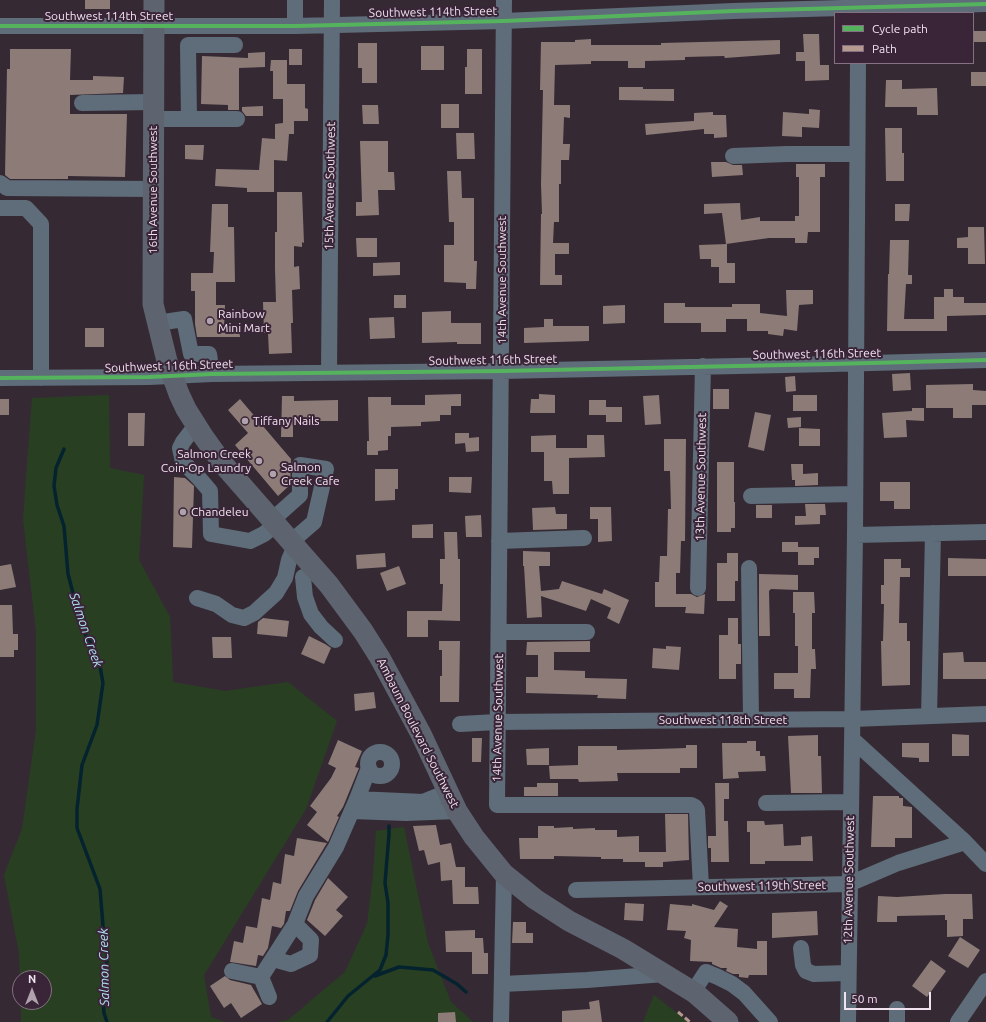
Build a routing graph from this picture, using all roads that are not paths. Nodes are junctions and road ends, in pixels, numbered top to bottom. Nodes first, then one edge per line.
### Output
1 (154, 0) edge
2 (295, 0) edge
3 (332, 0) edge
4 (504, 0) edge
5 (986, 4) edge
6 (732, 6) edge
7 (858, 7) edge
8 (504, 21) junction
9 (332, 25) junction
10 (0, 26) edge
11 (154, 26) junction
12 (295, 26) junction
13 (235, 45) dead end
14 (858, 64) edge
15 (82, 103) dead end
16 (153, 111) junction
17 (237, 118) dead end
18 (189, 119) junction
19 (857, 154) junction
20 (733, 156) dead end
21 (0, 184) edge
22 (153, 190) junction
23 (0, 208) edge
24 (157, 323) junction
25 (986, 360) edge
26 (856, 364) junction
27 (703, 366) junction
28 (501, 371) junction
29 (329, 372) junction
30 (212, 374) junction
31 (173, 376) junction
32 (0, 378) edge
33 (41, 378) junction
34 (196, 425) junction
35 (855, 494) junction
36 (751, 496) dead end
37 (274, 522) junction
38 (986, 532) edge
39 (933, 533) junction
40 (855, 535) junction
41 (584, 538) dead end
42 (499, 541) junction
43 (293, 544) junction
44 (749, 568) dead end
45 (308, 572) junction
46 (285, 578) junction
47 (698, 588) dead end
48 (276, 594) junction
49 (196, 598) dead end
50 (499, 632) junction
51 (587, 632) dead end
52 (335, 640) dead end
53 (986, 714) edge
54 (929, 716) junction
55 (852, 719) junction
56 (751, 720) junction
57 (497, 722) junction
58 (460, 724) dead end
59 (852, 739) junction
60 (369, 768) dead end
61 (448, 792) junction
62 (406, 801) junction
63 (851, 802) junction
64 (766, 803) dead end
65 (355, 805) junction
66 (457, 811) junction
67 (965, 842) junction
68 (986, 864) edge
69 (504, 874) junction
70 (849, 884) junction
71 (701, 887) junction
72 (576, 890) dead end
73 (295, 924) junction
74 (801, 948) dead end
75 (273, 959) junction
76 (232, 971) dead end
77 (848, 973) junction
78 (664, 974) junction
79 (261, 977) junction
80 (986, 981) edge
81 (502, 984) junction
82 (693, 992) junction
83 (269, 998) dead end
84 (501, 1022) edge
85 (728, 1022) edge
86 (770, 1022) edge
87 (848, 1022) edge
88 (958, 1022) edge

1 - 11 main road, 16th Avenue Southwest
2 - 12 street
3 - 9 street, 15th Avenue Southwest
4 - 8 street, 14th Avenue Southwest
5 - 7 street, Southwest 114th Street
6 - 7 street, Southwest 114th Street
6 - 8 street, Southwest 114th Street
8 - 9 street, Southwest 114th Street
8 - 28 street, 14th Avenue Southwest
9 - 12 street, Southwest 114th Street
9 - 29 street, 15th Avenue Southwest
10 - 11 street, Southwest 114th Street
11 - 12 street, Southwest 114th Street
11 - 16 main road, 16th Avenue Southwest
13 - 18 street
14 - 19 street, 12th Avenue Southwest
15 - 16 street
16 - 18 street
16 - 22 main road, 16th Avenue Southwest
17 - 18 street
19 - 20 street
19 - 26 street, 12th Avenue Southwest
21 - 22 street
22 - 24 main road, 16th Avenue Southwest
23 - 33 street
24 - 30 street
24 - 31 main road, 16th Avenue Southwest
25 - 26 street, Southwest 116th Street
26 - 27 street, Southwest 116th Street
26 - 35 street, 12th Avenue Southwest
27 - 28 street, Southwest 116th Street
27 - 47 street, 13th Avenue Southwest
28 - 29 street, Southwest 116th Street
28 - 42 street, 14th Avenue Southwest
29 - 30 street, Southwest 116th Street
30 - 31 street, Southwest 116th Street
31 - 33 street, Southwest 116th Street
31 - 34 main road, Ambaum Boulevard Southwest
32 - 33 street, Southwest 116th Street
34 - 37 main road, Ambaum Boulevard Southwest
34 - 37 street
35 - 36 street
35 - 40 street, 12th Avenue Southwest
37 - 43 main road, Ambaum Boulevard Southwest
37 - 43 street
38 - 39 street
39 - 40 street
39 - 54 street
40 - 55 street, 12th Avenue Southwest
41 - 42 street
42 - 50 street, 14th Avenue Southwest
43 - 45 main road, Ambaum Boulevard Southwest
43 - 46 street
44 - 56 street
45 - 46 street
45 - 48 street
45 - 52 street
45 - 61 main road, Ambaum Boulevard Southwest
46 - 48 street
48 - 49 street
50 - 51 street
50 - 57 street, 14th Avenue Southwest
53 - 54 street, Southwest 118th Street
54 - 55 street, Southwest 118th Street
55 - 56 street, Southwest 118th Street
55 - 59 street, 12th Avenue Southwest
56 - 57 street, Southwest 118th Street
57 - 58 street, Southwest 118th Street
57 - 71 street, 14th Avenue Southwest
59 - 63 street, 12th Avenue Southwest
59 - 67 street
60 - 65 street
61 - 62 street
61 - 66 main road, Ambaum Boulevard Southwest
62 - 65 street
62 - 66 street
63 - 64 street
63 - 70 street, 12th Avenue Southwest
65 - 73 street
66 - 69 main road, Ambaum Boulevard Southwest
67 - 68 street
67 - 70 street, Southwest 119th Street
69 - 78 main road, Ambaum Boulevard Southwest
69 - 81 street
70 - 71 street, Southwest 119th Street
70 - 77 street, 12th Avenue Southwest
71 - 72 street, Southwest 119th Street
73 - 75 street
73 - 75 street
74 - 77 street
75 - 79 street
76 - 79 street
77 - 87 street, 12th Avenue Southwest
78 - 81 street
78 - 82 main road, Ambaum Boulevard Southwest
79 - 83 street
80 - 88 street
81 - 84 street
82 - 85 main road, Ambaum Boulevard Southwest
82 - 86 street

